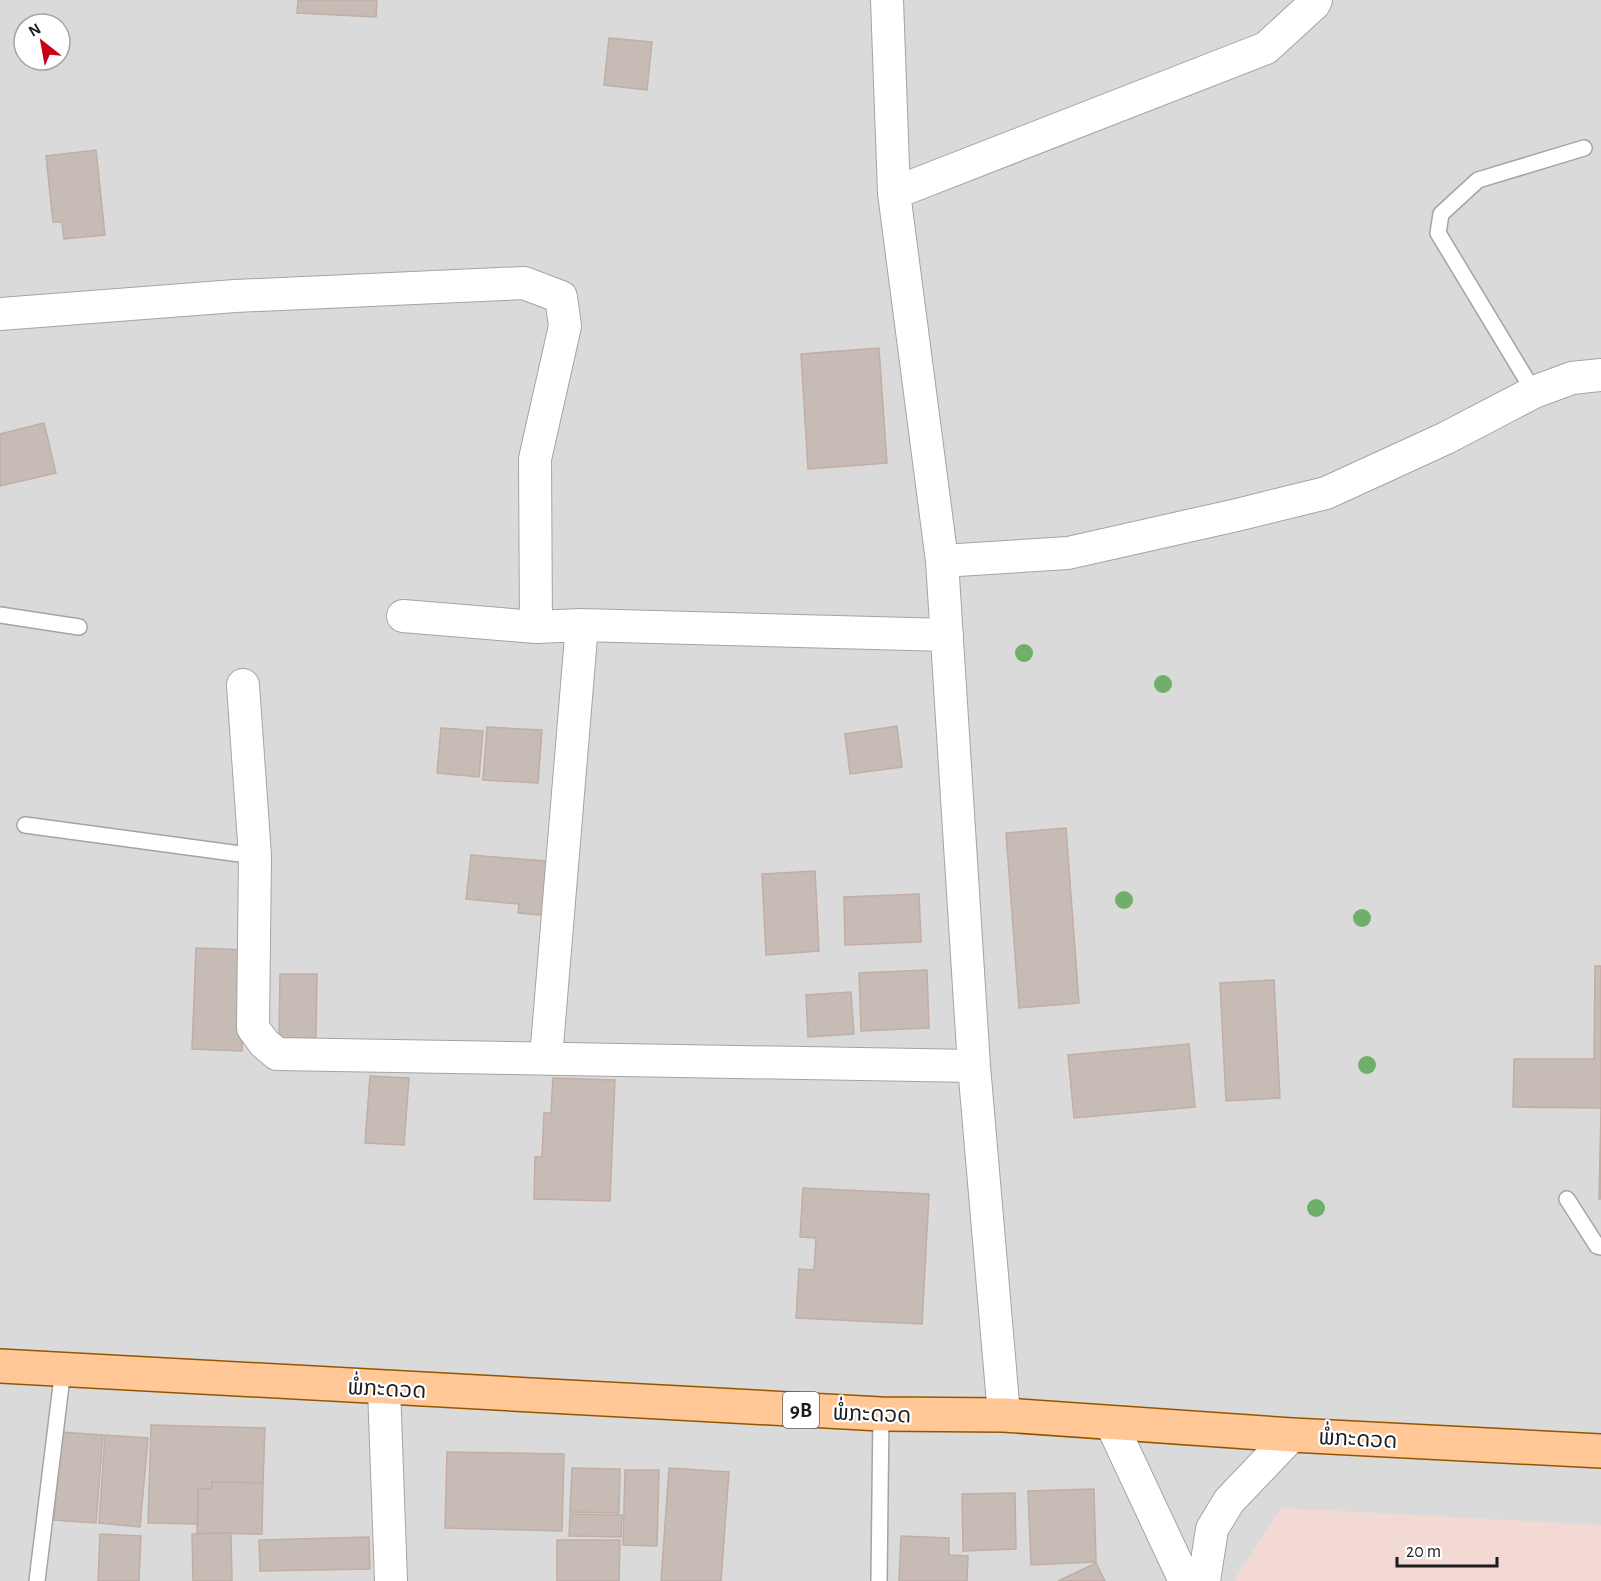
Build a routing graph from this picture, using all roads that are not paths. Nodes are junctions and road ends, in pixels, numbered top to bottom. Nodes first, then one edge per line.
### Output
1 (887, 0) edge
2 (1316, 0) edge
3 (1584, 148) dead end
4 (894, 193) junction
5 (0, 314) edge
6 (1601, 375) edge
7 (1534, 393) junction
8 (942, 561) junction
9 (0, 615) edge
10 (403, 616) dead end
11 (582, 626) junction
12 (79, 627) dead end
13 (536, 627) junction
14 (947, 635) junction
15 (243, 685) dead end
16 (25, 825) dead end
17 (255, 856) junction
18 (546, 1058) junction
19 (974, 1066) junction
20 (1567, 1199) dead end
21 (1601, 1247) edge
22 (0, 1366) edge
23 (63, 1370) junction
24 (384, 1388) junction
25 (881, 1414) junction
26 (1004, 1415) junction
27 (1111, 1423) junction
28 (1292, 1435) junction
29 (1601, 1451) edge
30 (37, 1581) edge
31 (391, 1581) edge
32 (879, 1581) edge
33 (1185, 1581) edge
34 (1204, 1581) edge

1 - 4 street
2 - 4 street
3 - 7 lane
4 - 8 street
5 - 13 street
6 - 7 street
7 - 8 street
8 - 14 street
9 - 12 lane
10 - 13 street
11 - 13 street
11 - 14 street
11 - 18 street
14 - 19 street
15 - 17 street
16 - 17 lane
17 - 18 street
18 - 19 street
19 - 26 street
20 - 21 lane
22 - 23 main road, ພໍ່ກະດວດ / 9B
23 - 24 main road, ພໍ່ກະດວດ / 9B
23 - 30 lane
24 - 25 main road, ພໍ່ກະດວດ / 9B
24 - 31 street
25 - 26 main road, ພໍ່ກະດວດ / 9B
25 - 32 lane
26 - 27 main road, ພໍ່ກະດວດ / 9B
27 - 28 main road, ພໍ່ກະດວດ / 9B
27 - 33 street
28 - 29 main road, ພໍ່ກະດວດ / 9B
28 - 34 street

